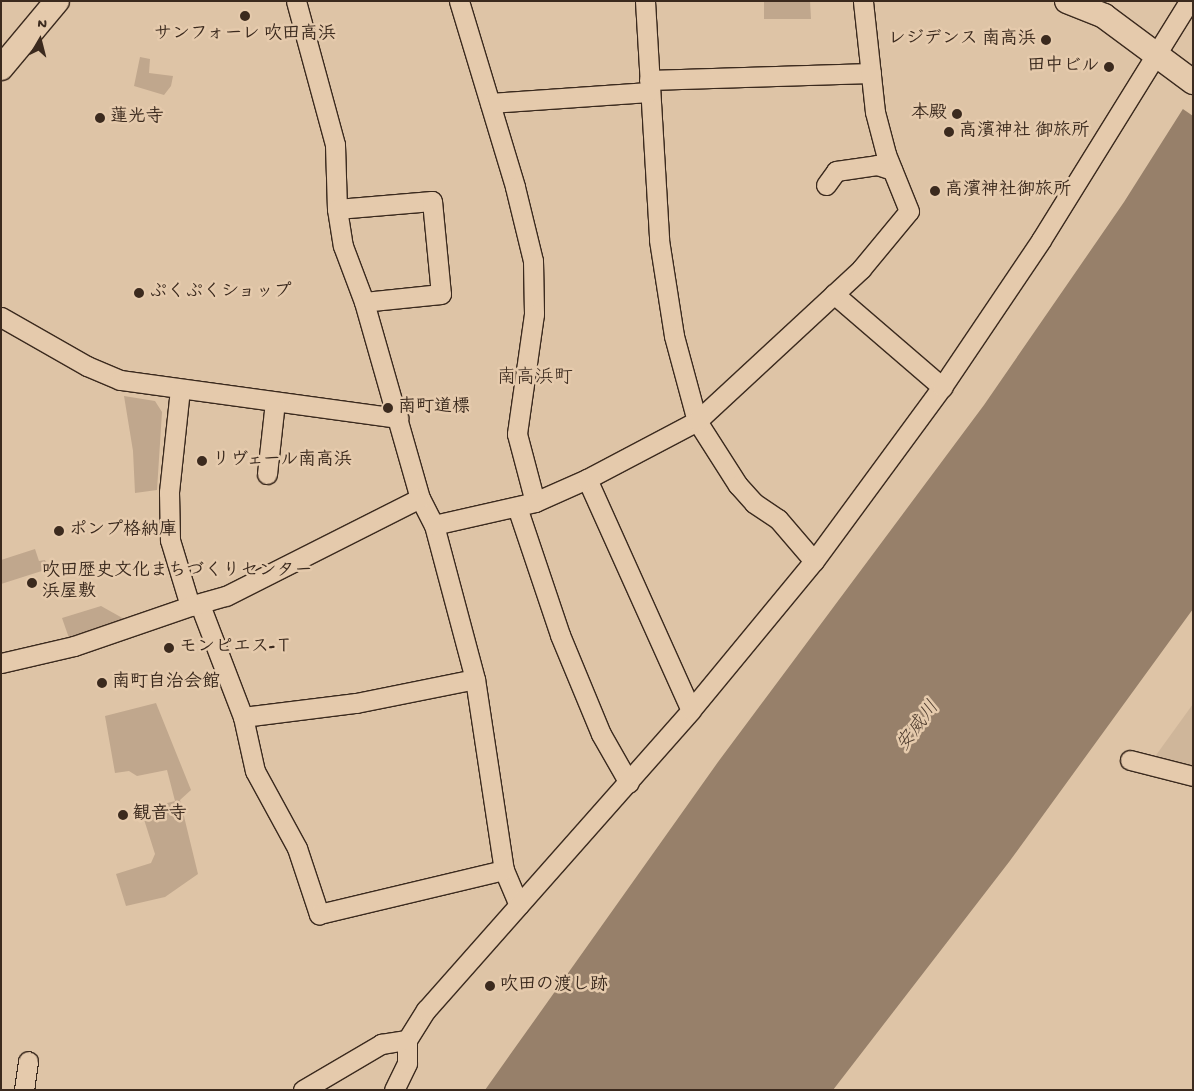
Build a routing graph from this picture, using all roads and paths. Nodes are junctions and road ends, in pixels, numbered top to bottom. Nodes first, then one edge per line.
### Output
1 (57, 1) edge
2 (296, 1) edge
3 (459, 1) edge
4 (645, 1) edge
5 (862, 1) edge
6 (1067, 1) edge
7 (1189, 1) edge
8 (1106, 9) edge
9 (1161, 58) junction
10 (1, 68) edge
11 (871, 73) junction
12 (1193, 82) edge
13 (649, 86) junction
14 (490, 103) junction
15 (892, 170) junction
16 (826, 185) dead end
17 (337, 209) junction
18 (834, 294) junction
19 (364, 302) junction
20 (1, 318) edge
21 (942, 387) junction
22 (180, 389) junction
23 (275, 402) junction
24 (398, 418) junction
25 (697, 421) junction
26 (267, 474) dead end
27 (588, 479) junction
28 (420, 498) junction
29 (526, 505) junction
30 (434, 525) junction
31 (814, 562) junction
32 (195, 606) junction
33 (1, 663) edge
34 (475, 679) junction
35 (691, 710) junction
36 (243, 717) junction
37 (1130, 760) dead end
38 (1193, 776) edge
39 (629, 782) junction
40 (504, 870) junction
41 (519, 905) junction
42 (407, 1040) junction
43 (28, 1061) dead end
44 (24, 1090) edge
45 (303, 1090) edge
46 (394, 1090) edge

1 - 10 street
2 - 17 street
3 - 14 street
4 - 13 street
5 - 11 street
6 - 8 street
7 - 9 street
8 - 9 street
9 - 12 street
9 - 21 street
11 - 13 street
11 - 15 street
13 - 14 street
13 - 25 street
14 - 29 street
15 - 16 street
15 - 18 street
17 - 19 street
17 - 19 street
18 - 21 street
18 - 25 street
19 - 24 street
20 - 22 street
21 - 31 street
22 - 23 street
22 - 32 street
23 - 24 street
23 - 26 street
24 - 28 street
25 - 27 street
25 - 31 street
27 - 29 street
27 - 35 street
28 - 30 street
28 - 32 street
29 - 30 street
29 - 39 street
30 - 34 street
31 - 35 street
32 - 33 street
32 - 36 street
34 - 36 street
34 - 40 street
35 - 39 street
36 - 40 street
37 - 38 street
39 - 41 street
40 - 41 street
41 - 42 street
42 - 45 street
42 - 46 street
43 - 44 street

